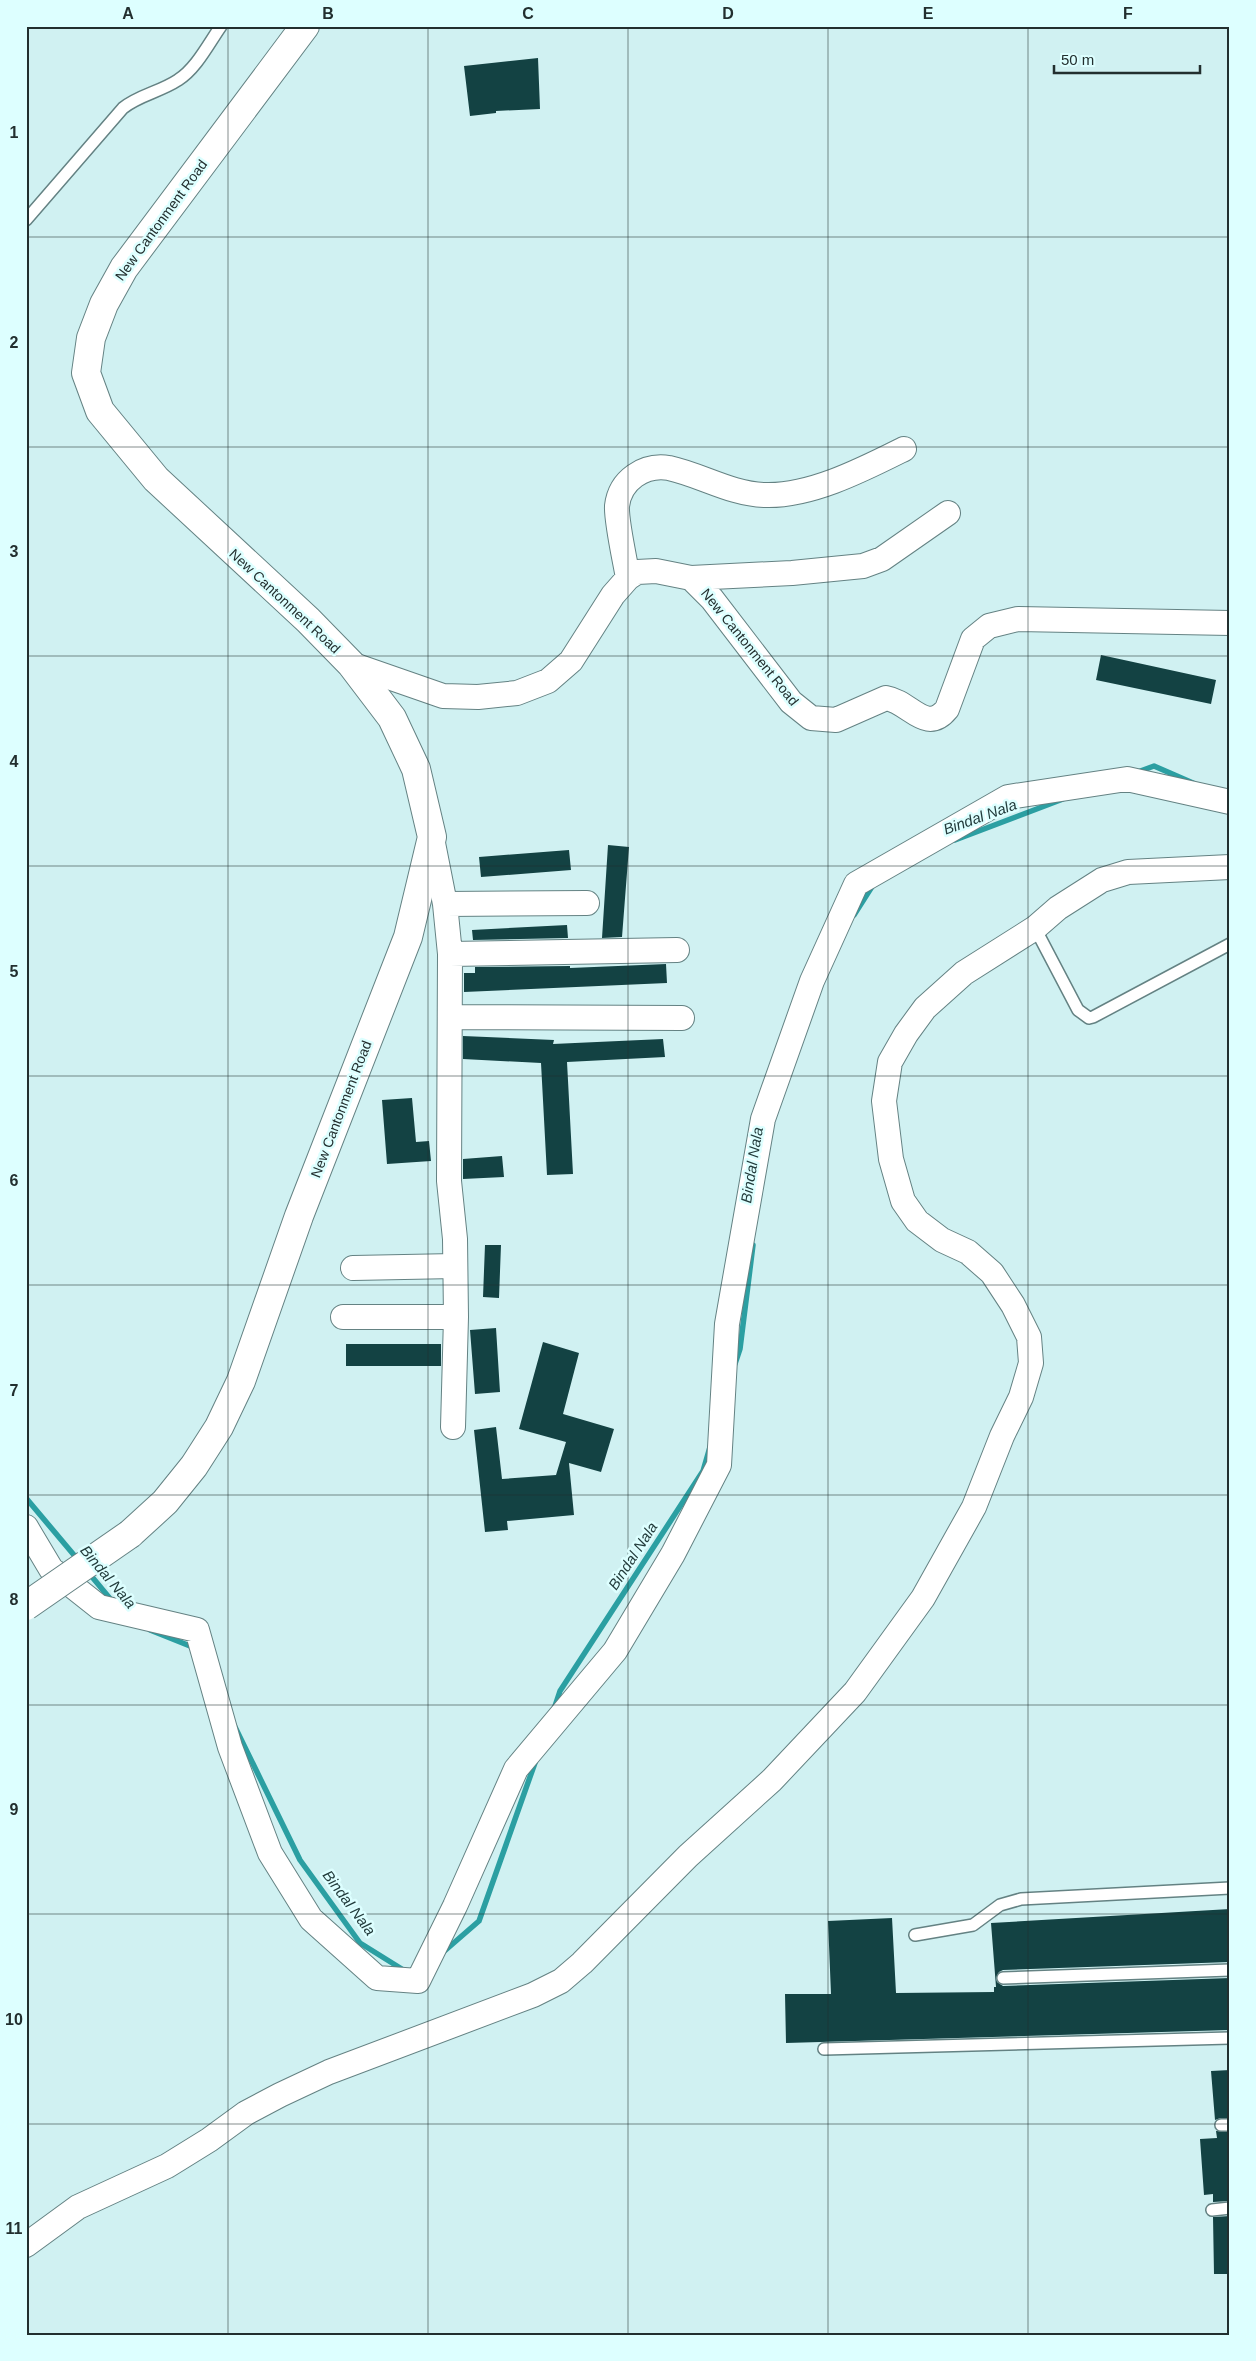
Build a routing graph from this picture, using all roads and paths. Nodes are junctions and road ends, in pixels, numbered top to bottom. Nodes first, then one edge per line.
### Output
1 (221, 26) edge
2 (305, 26) edge
3 (26, 220) edge
4 (904, 449) dead end
5 (948, 513) dead end
6 (628, 578) junction
7 (691, 578) junction
8 (1230, 623) edge
9 (352, 664) junction
10 (1230, 802) edge
11 (432, 837) junction
12 (1230, 868) edge
13 (587, 903) dead end
14 (445, 904) junction
15 (1035, 928) junction
16 (1230, 944) edge
17 (677, 950) dead end
18 (450, 954) junction
19 (451, 1017) junction
20 (682, 1018) dead end
21 (455, 1266) junction
22 (353, 1268) dead end
23 (343, 1317) dead end
24 (456, 1318) junction
25 (453, 1427) dead end
26 (26, 1527) edge
27 (26, 1606) edge
28 (1230, 1888) edge
29 (915, 1935) dead end
30 (1230, 1970) edge
31 (1003, 1978) dead end
32 (1230, 2038) edge
33 (824, 2049) dead end
34 (1230, 2208) edge
35 (1212, 2210) dead end
36 (26, 2245) edge

1 - 3 lane
2 - 9 street, New Cantonment Road
4 - 6 street
5 - 7 street
6 - 7 street, New Cantonment Road
6 - 9 street, New Cantonment Road
7 - 8 street, New Cantonment Road
9 - 11 street, New Cantonment Road
10 - 26 street
11 - 14 street
11 - 27 street, New Cantonment Road, bridge
12 - 15 street
13 - 14 street
14 - 18 street
15 - 16 lane
15 - 36 street
17 - 18 street
18 - 19 street
19 - 20 street
19 - 21 street
21 - 22 street
21 - 24 street
23 - 24 street
24 - 25 street
28 - 29 lane
30 - 31 lane
32 - 33 lane
34 - 35 lane

